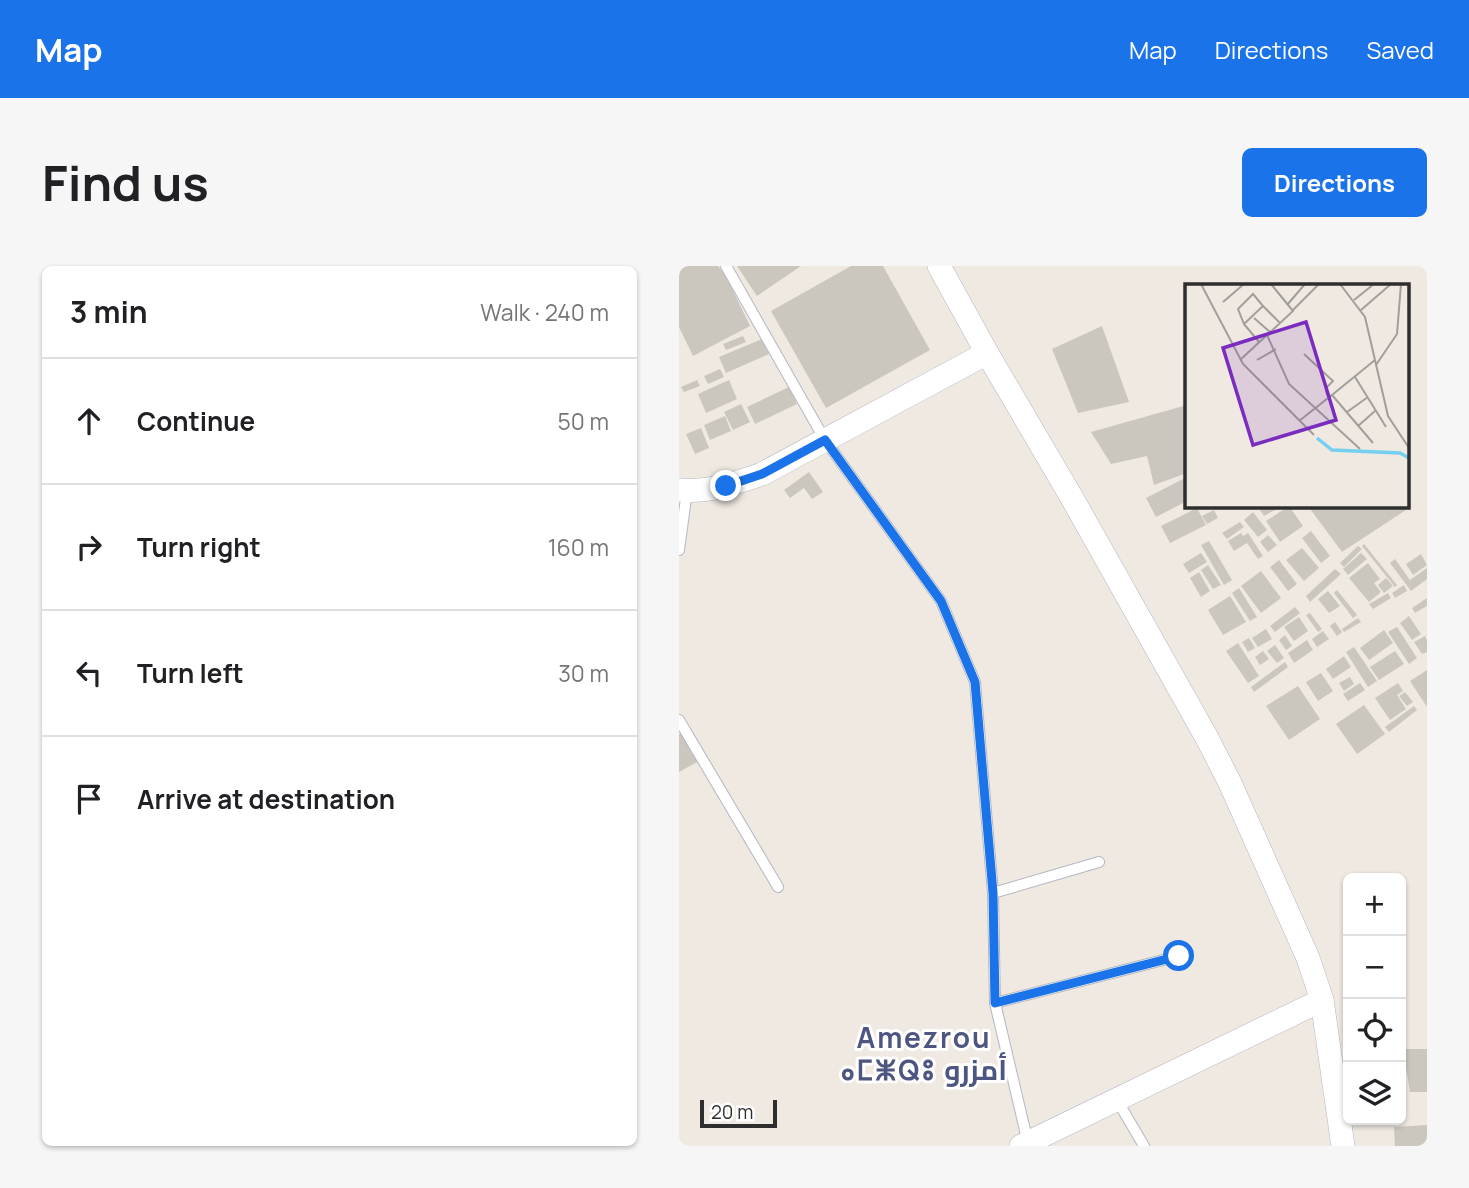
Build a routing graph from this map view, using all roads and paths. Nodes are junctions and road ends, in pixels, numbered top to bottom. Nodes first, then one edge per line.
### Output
1 (726, 266) edge
2 (939, 266) edge
3 (987, 353) junction
4 (825, 440) junction
5 (683, 490) edge
6 (679, 550) edge
7 (679, 720) edge
8 (1099, 862) dead end
9 (778, 887) dead end
10 (993, 893) junction
11 (1179, 956) dead end
12 (1322, 999) junction
13 (995, 1003) junction
14 (1117, 1100) junction
15 (1025, 1144) edge
16 (1144, 1146) edge
17 (1343, 1146) edge

1 - 4 lane
2 - 3 street
3 - 4 street
3 - 12 street
4 - 5 street
4 - 10 lane
5 - 6 lane
7 - 9 lane
8 - 10 lane
10 - 13 lane
11 - 13 lane
12 - 14 street
12 - 17 street
13 - 15 lane
14 - 15 street
14 - 16 lane

